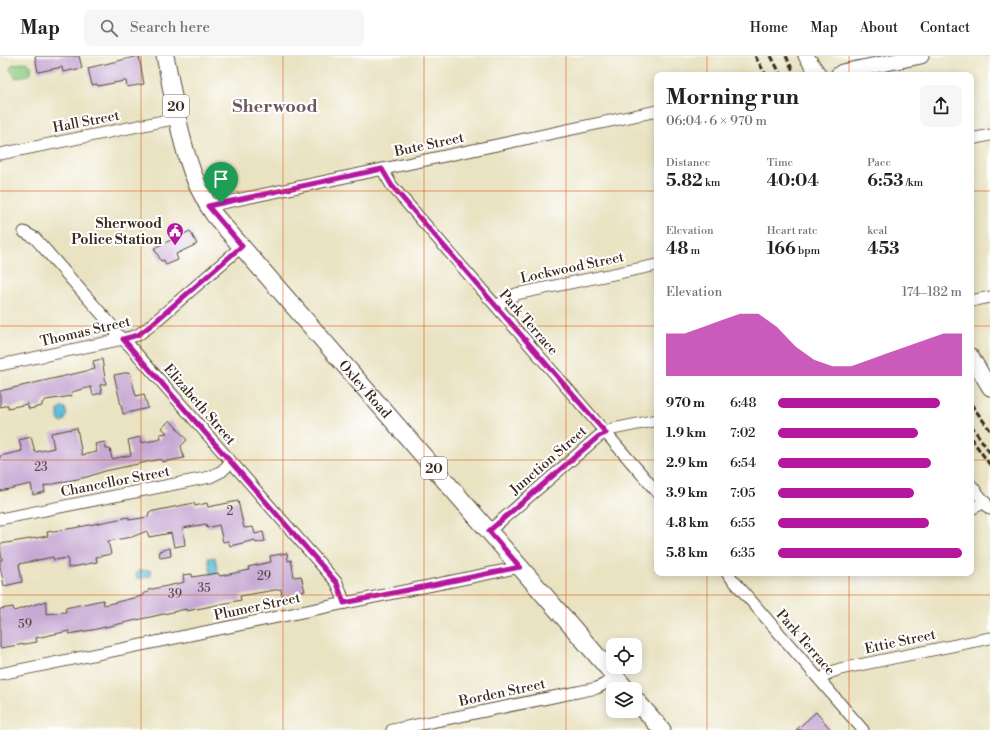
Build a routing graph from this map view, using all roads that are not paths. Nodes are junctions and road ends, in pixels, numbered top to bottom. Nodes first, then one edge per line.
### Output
1 (167, 56) edge
2 (806, 56) edge
3 (921, 56) edge
4 (817, 72) edge
5 (842, 72) edge
6 (654, 112) edge
7 (178, 118) junction
8 (990, 135) edge
9 (974, 138) edge
10 (0, 154) edge
11 (382, 169) junction
12 (208, 206) junction
13 (24, 232) dead end
14 (242, 246) junction
15 (654, 266) edge
16 (990, 297) edge
17 (974, 300) edge
18 (496, 306) junction
19 (123, 339) junction
20 (974, 361) edge
21 (0, 365) edge
22 (990, 388) edge
23 (654, 421) edge
24 (606, 433) junction
25 (231, 462) junction
26 (654, 489) edge
27 (974, 489) edge
28 (987, 506) edge
29 (974, 508) edge
30 (0, 519) edge
31 (489, 531) junction
32 (520, 567) junction
33 (730, 576) edge
34 (344, 603) junction
35 (990, 638) edge
36 (0, 674) edge
37 (820, 680) junction
38 (620, 682) edge
39 (606, 686) edge
40 (642, 707) edge
41 (392, 730) edge
42 (662, 730) edge
43 (863, 730) edge

1 - 7 main road, Oxley Road / 20
2 - 4 street
3 - 5 street
6 - 11 street, Bute Street
7 - 10 street, Hall Street
7 - 12 main road, Oxley Road / 20
8 - 9 street
11 - 12 street, Bute Street
11 - 18 street, Park Terrace
12 - 14 main road, Oxley Road / 20
13 - 19 street, Elizabeth Street
14 - 19 street, Thomas Street
14 - 31 main road, Oxley Road / 20
15 - 18 street, Lockwood Street
16 - 17 street
18 - 24 street, Park Terrace
19 - 21 street, Thomas Street
19 - 25 street, Elizabeth Street
20 - 22 street
23 - 24 street, Junction Street
24 - 26 street, Park Terrace
24 - 31 street, Junction Street
25 - 30 street, Chancellor Street
25 - 34 street, Elizabeth Street
27 - 28 street
28 - 29 street
31 - 32 main road, Oxley Road / 20
32 - 34 street, Plumer Street
32 - 38 main road, Oxley Road / 20
33 - 37 street, Park Terrace
34 - 36 street, Plumer Street
35 - 37 street, Ettie Street
37 - 43 street, Park Terrace
39 - 41 street, Borden Street
40 - 42 main road

